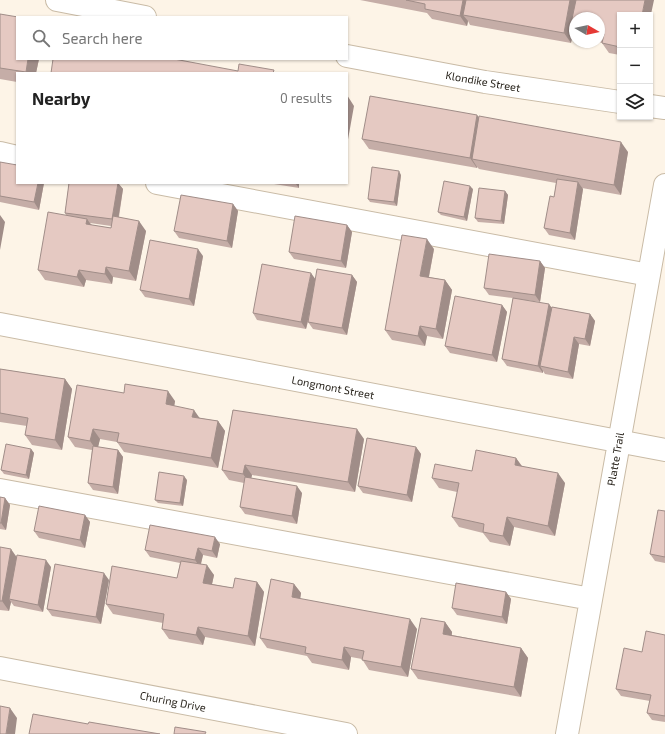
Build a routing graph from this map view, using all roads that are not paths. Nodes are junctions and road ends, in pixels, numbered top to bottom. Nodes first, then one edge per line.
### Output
1 (57, 0) edge
2 (141, 16) edge
3 (348, 56) edge
4 (617, 102) edge
5 (653, 106) edge
6 (665, 108) edge
7 (0, 154) edge
8 (16, 157) edge
9 (162, 184) edge
10 (665, 185) edge
11 (648, 275) junction
12 (0, 324) edge
13 (618, 441) junction
14 (665, 450) edge
15 (0, 490) edge
16 (591, 599) junction
17 (0, 668) edge
18 (346, 734) edge
19 (567, 734) edge

1 - 2 street
3 - 4 street, Klondike Street
5 - 6 street
7 - 8 street
9 - 11 street
10 - 11 street, Platte Trail
11 - 13 street, Platte Trail
12 - 13 street, Longmont Street
13 - 14 street, Longmont Street
13 - 16 street, Platte Trail
15 - 16 street
16 - 19 street, Platte Trail
17 - 18 street, Churing Drive

